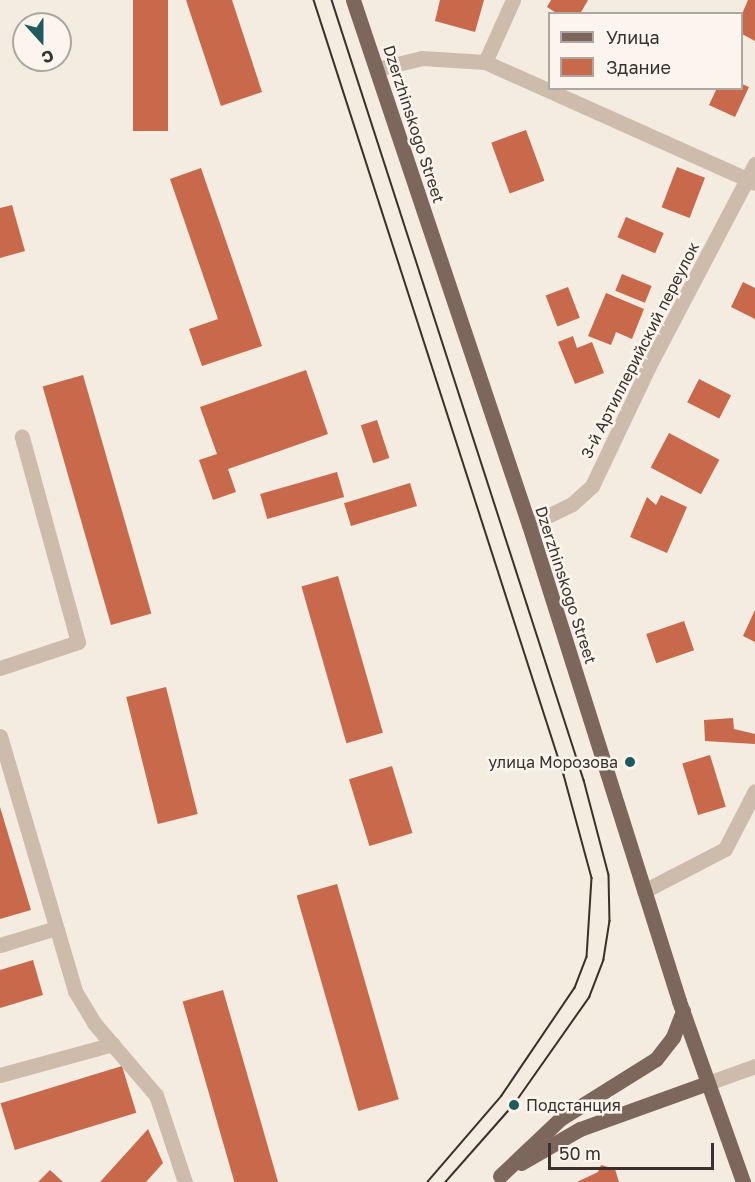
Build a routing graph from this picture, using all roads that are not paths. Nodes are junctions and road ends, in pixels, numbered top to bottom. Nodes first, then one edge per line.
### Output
1 (353, 0) edge
2 (513, 0) edge
3 (485, 62) junction
4 (377, 69) junction
5 (755, 164) edge
6 (751, 181) edge
7 (22, 437) dead end
8 (529, 525) junction
9 (0, 668) edge
10 (0, 736) edge
11 (755, 790) edge
12 (644, 891) junction
13 (56, 928) junction
14 (0, 945) edge
15 (683, 1011) junction
16 (113, 1044) junction
17 (755, 1066) edge
18 (0, 1075) edge
19 (708, 1083) junction
20 (498, 1179) edge
21 (185, 1182) edge
22 (743, 1182) edge

1 - 4 main road, Dzerzhinskogo Street
2 - 3 street
3 - 4 street
3 - 6 street
4 - 8 main road, Dzerzhinskogo Street
5 - 6 street, 3-й Артиллерийский переулок
6 - 8 street, 3-й Артиллерийский переулок
7 - 9 street
8 - 12 main road, Dzerzhinskogo Street
10 - 13 street
11 - 12 street
12 - 15 main road, Dzerzhinskogo Street
13 - 14 street
13 - 16 street
15 - 19 main road, Dzerzhinskogo Street
15 - 20 main road
16 - 18 street
16 - 21 street
17 - 19 street
19 - 20 main road
19 - 22 main road, Dzerzhinskogo Street

